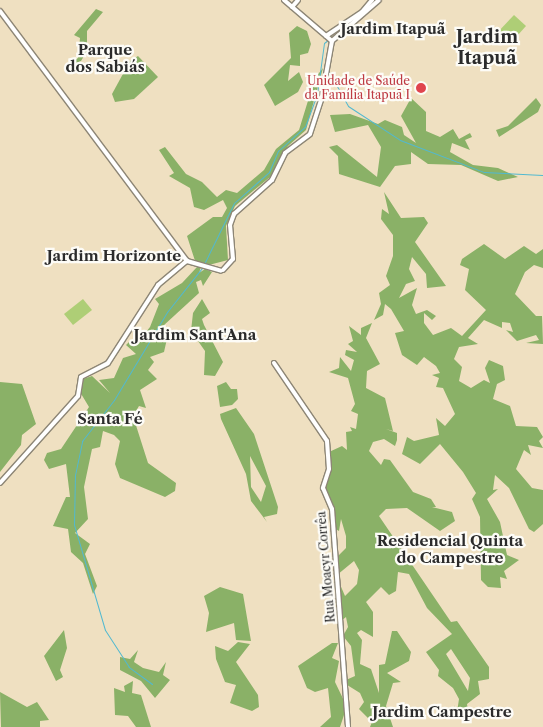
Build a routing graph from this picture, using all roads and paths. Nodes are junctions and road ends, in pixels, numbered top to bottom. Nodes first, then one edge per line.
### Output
1 (284, 0) edge
2 (298, 0) edge
3 (372, 0) edge
4 (379, 0) edge
5 (292, 7) junction
6 (0, 11) edge
7 (329, 39) junction
8 (187, 261) junction
9 (274, 363) dead end
10 (0, 483) edge
11 (348, 727) edge

1 - 5 street
2 - 5 street
3 - 7 street
4 - 7 street
5 - 7 street
6 - 8 street
7 - 8 street
8 - 10 street
9 - 11 street, Rua Moacyr Corrêa

